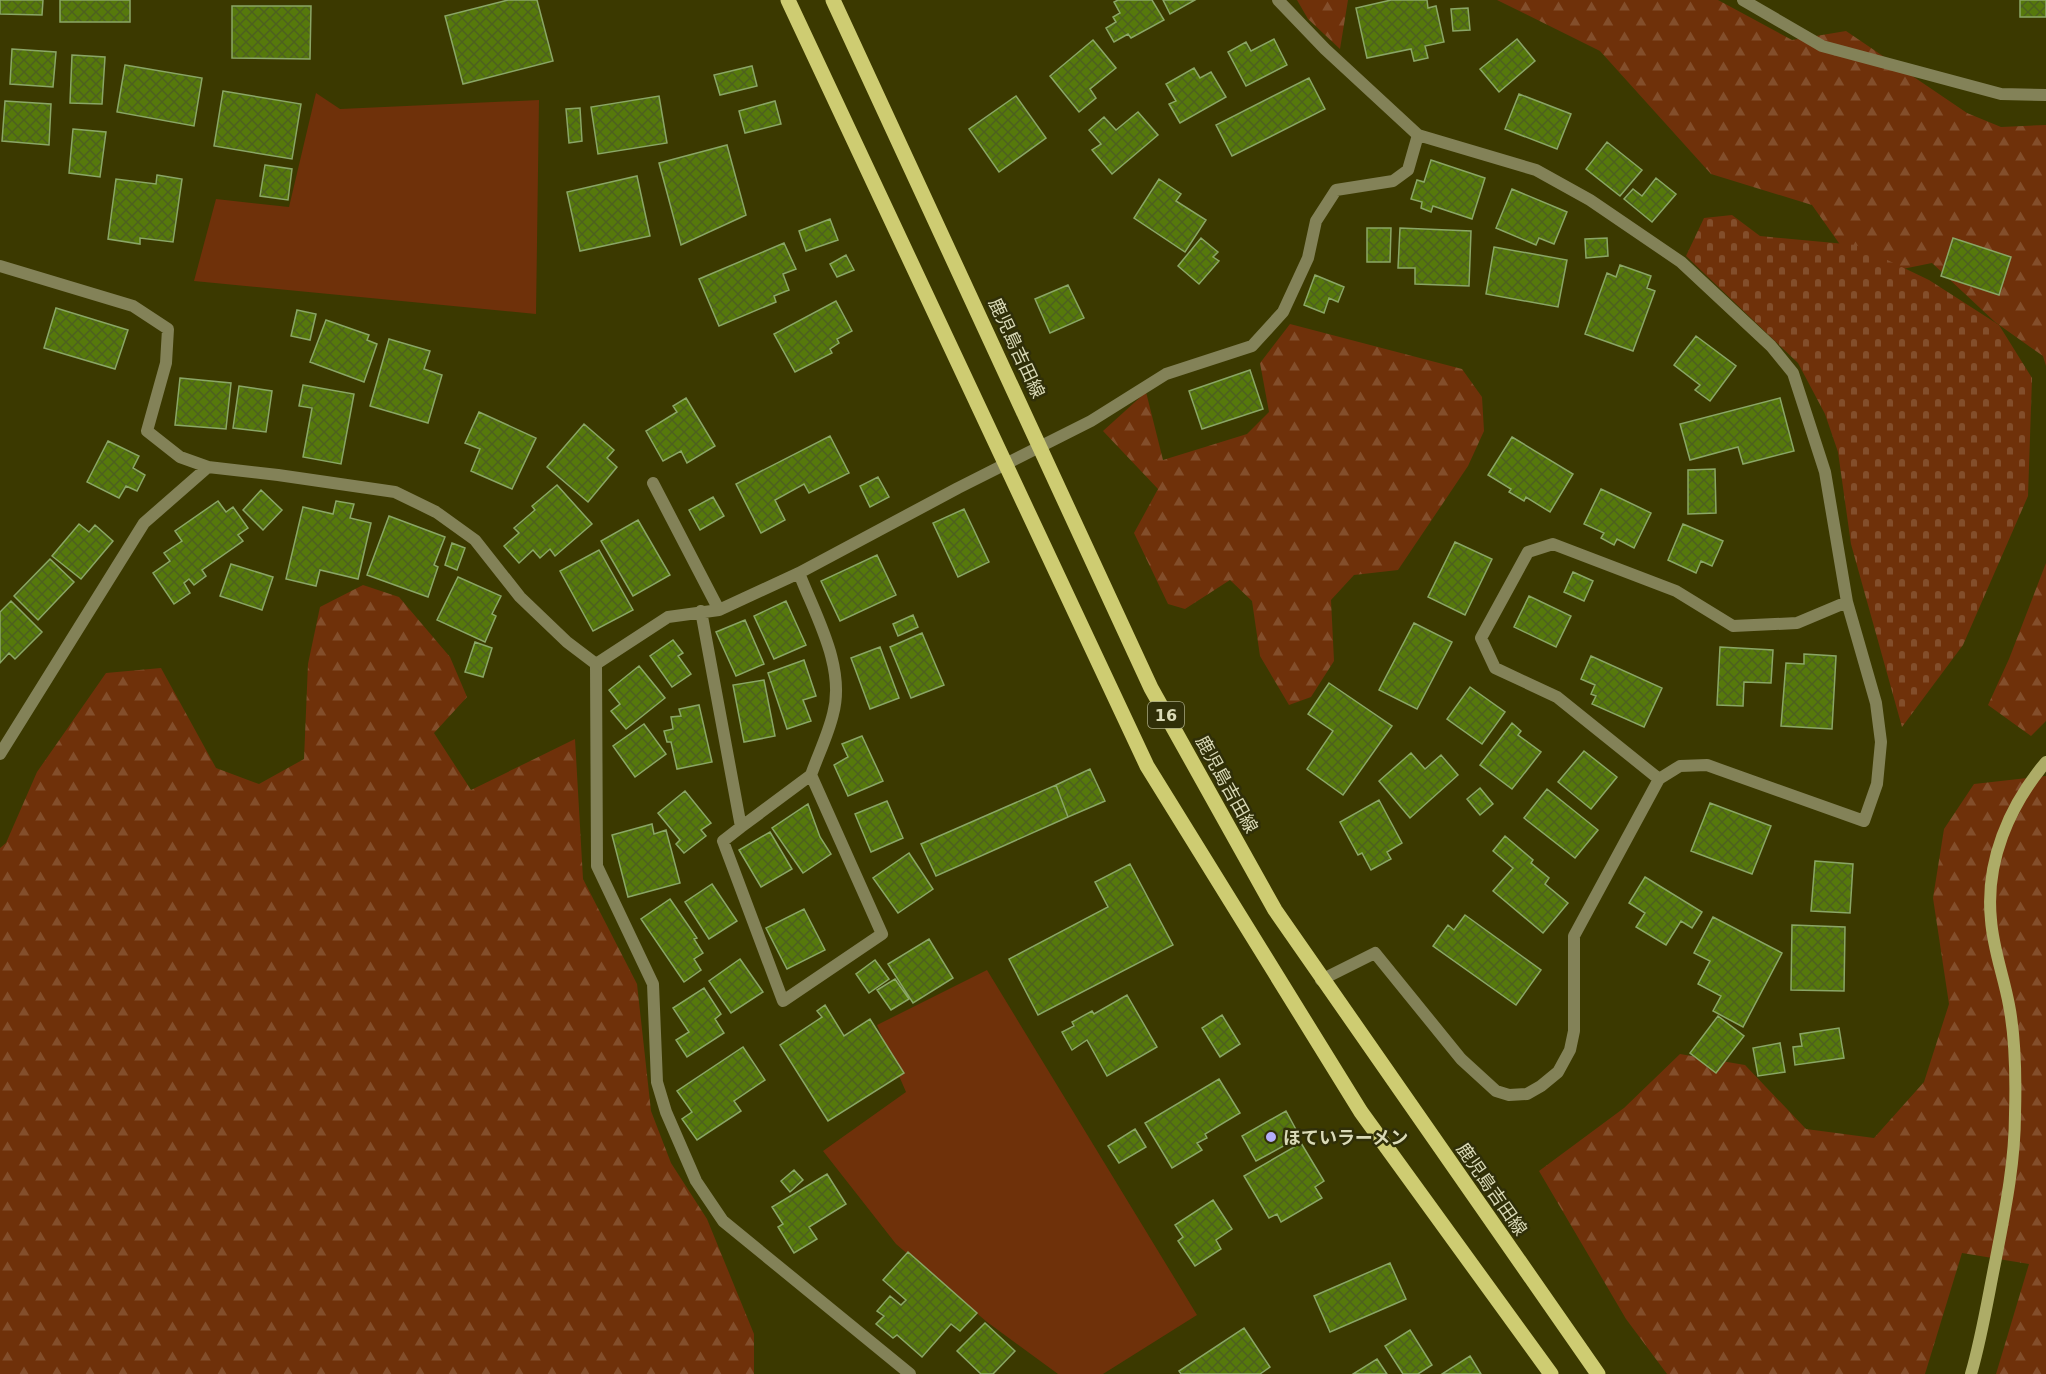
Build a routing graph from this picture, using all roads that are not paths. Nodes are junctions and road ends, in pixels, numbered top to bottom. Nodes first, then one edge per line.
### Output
1 (788, 0) edge
2 (833, 0) edge
3 (1278, 0) edge
4 (1743, 0) edge
5 (2046, 95) edge
6 (1418, 135) junction
7 (0, 266) edge
8 (1041, 447) junction
9 (1004, 465) junction
10 (207, 467) junction
11 (653, 483) dead end
12 (799, 573) junction
13 (1847, 602) junction
14 (719, 610) junction
15 (701, 611) junction
16 (596, 664) junction
17 (0, 754) edge
18 (2046, 762) edge
19 (811, 775) junction
20 (1659, 779) junction
21 (741, 827) junction
22 (1321, 980) junction
23 (910, 1374) edge
24 (1551, 1374) edge
25 (1598, 1374) edge
26 (1971, 1374) edge

1 - 9 main road, 16
2 - 8 main road, 鹿児島吉田線 / 16
3 - 6 street
4 - 5 street
6 - 8 street
6 - 13 street
7 - 10 street
8 - 9 street
8 - 22 main road, 鹿児島吉田線 / 16
9 - 12 street
9 - 24 main road, 16
10 - 16 street
10 - 17 street
11 - 14 street
12 - 14 street
12 - 19 street
13 - 20 street
13 - 20 street
14 - 15 street
15 - 16 street
15 - 21 street
16 - 23 street
18 - 26 street
19 - 21 street
19 - 21 street
20 - 22 street
22 - 25 main road, 鹿児島吉田線 / 16

